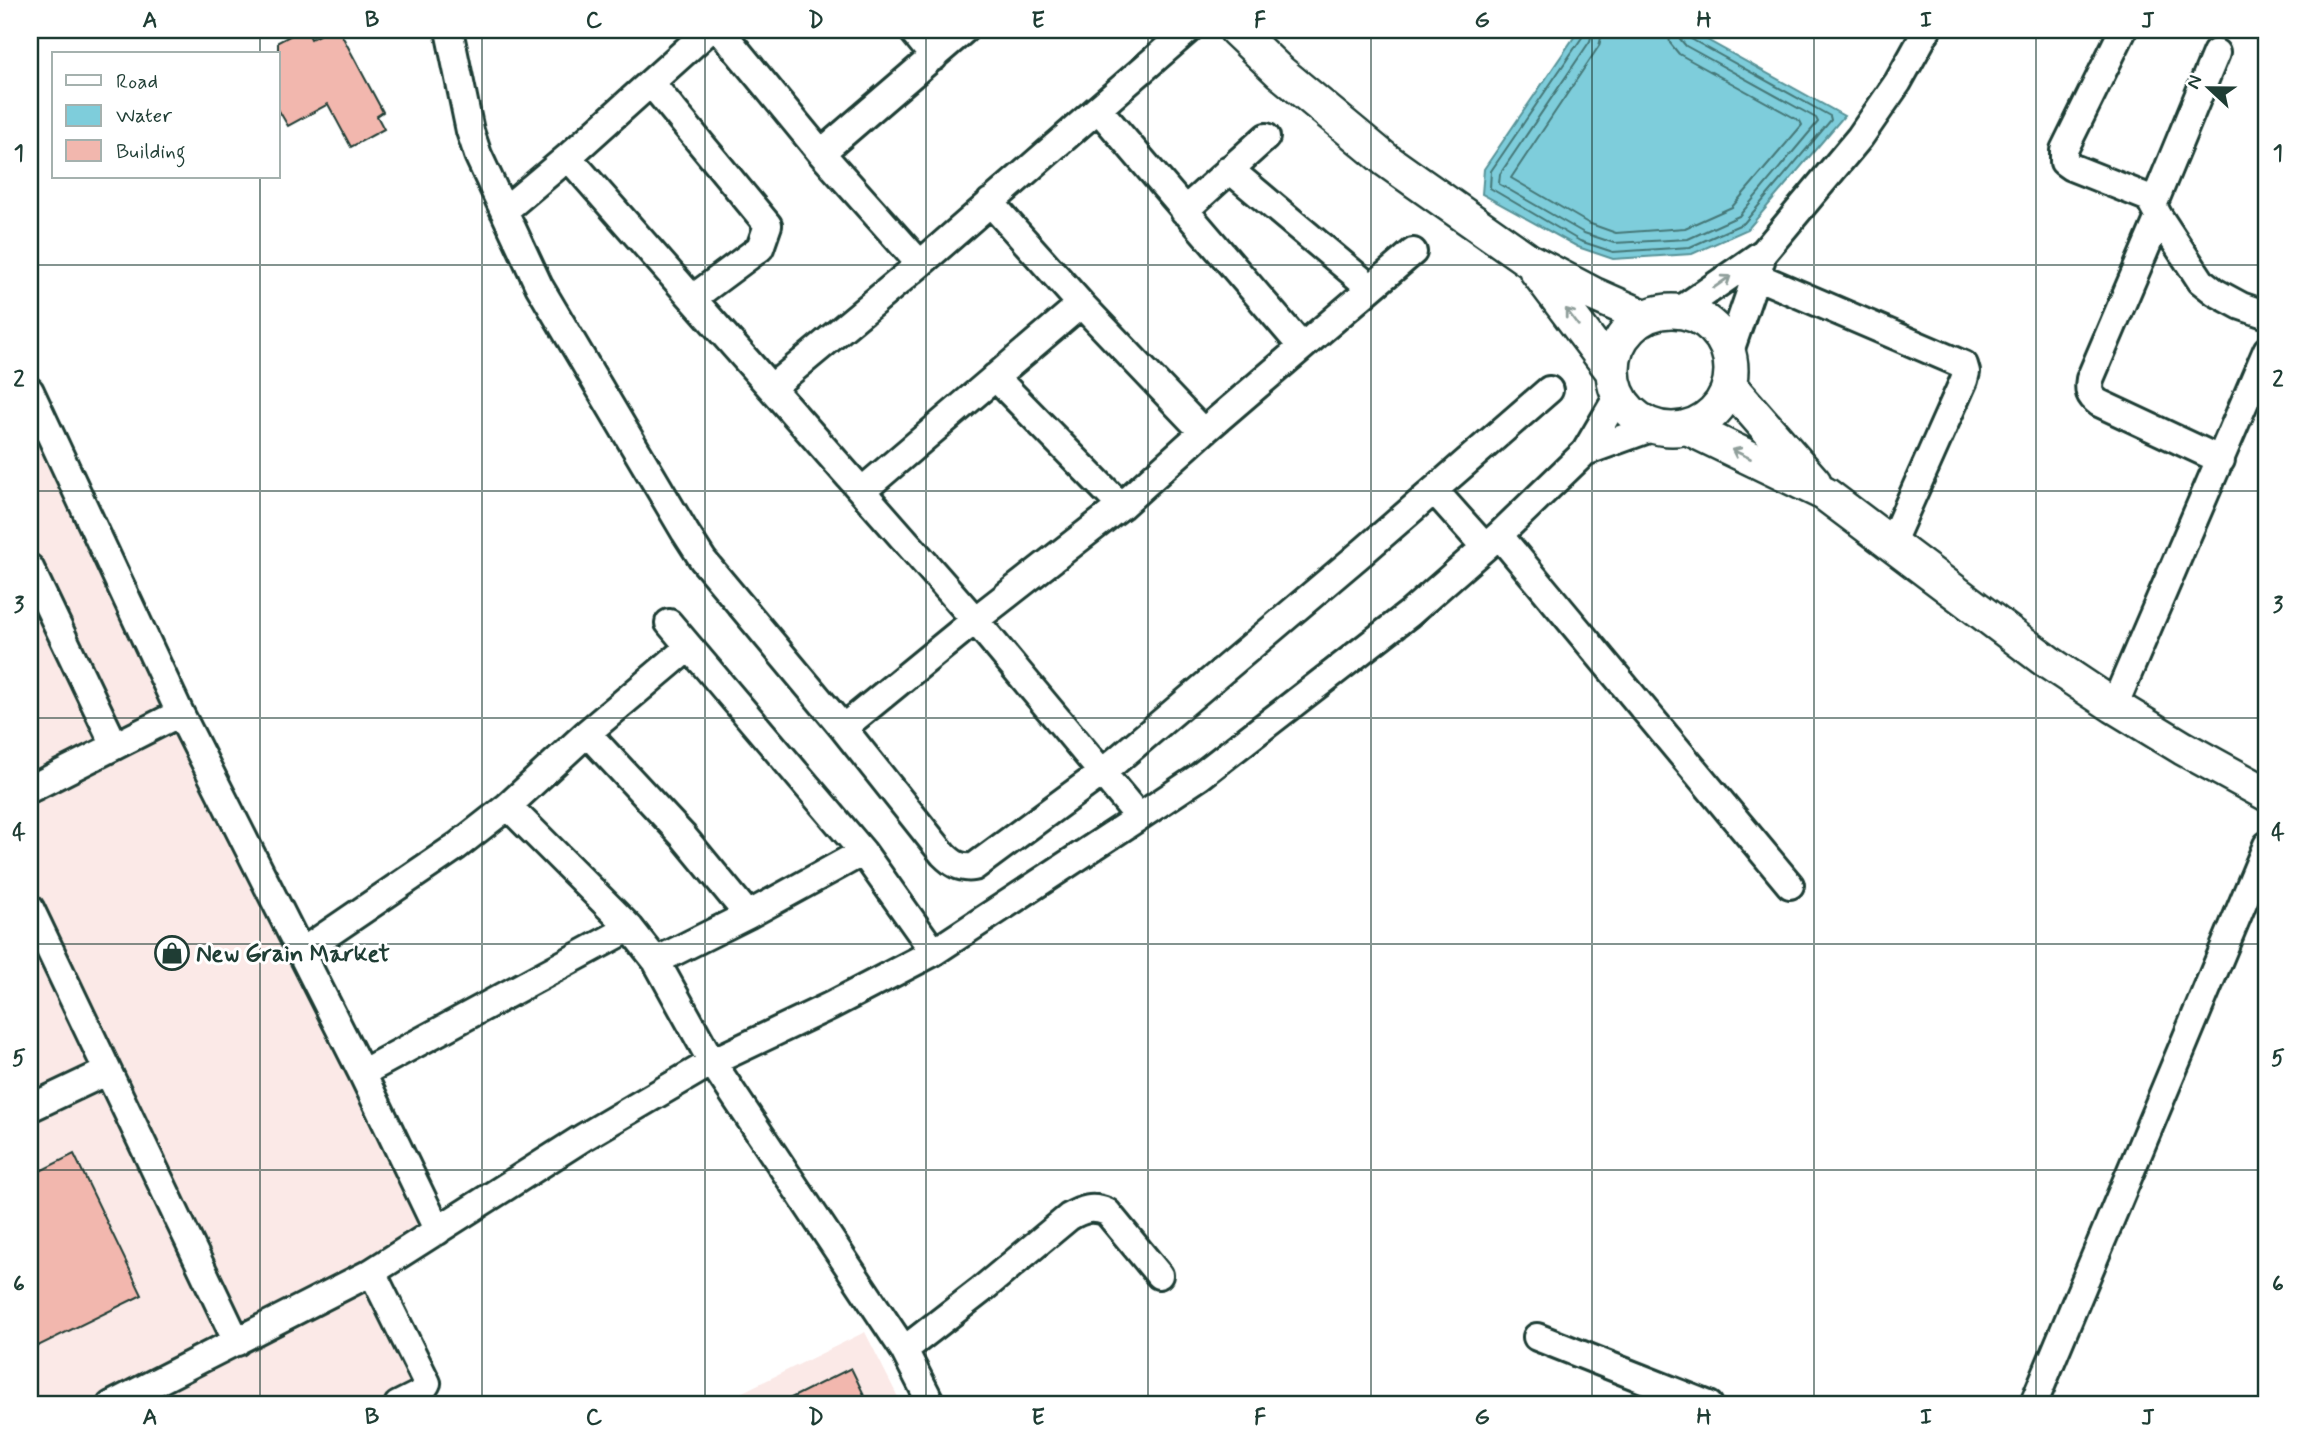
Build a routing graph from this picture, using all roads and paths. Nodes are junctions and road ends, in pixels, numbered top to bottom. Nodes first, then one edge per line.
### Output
1 (709, 30) edge
2 (720, 30) edge
3 (912, 30) edge
4 (964, 30) edge
5 (1188, 30) edge
6 (1236, 30) edge
7 (1927, 30) edge
8 (2123, 30) edge
9 (450, 31) edge
10 (2216, 53) dead end
11 (934, 57) junction
12 (651, 83) junction
13 (1099, 110) junction
14 (1266, 137) dead end
15 (821, 153) junction
16 (568, 157) junction
17 (1229, 170) junction
18 (990, 202) junction
19 (2156, 210) junction
20 (504, 211) junction
21 (1184, 211) junction
22 (1413, 252) dead end
23 (1528, 260) junction
24 (920, 264) junction
25 (1760, 264) junction
26 (1371, 288) junction
27 (693, 298) junction
28 (1081, 304) junction
29 (1679, 311) junction
30 (2267, 315) edge
31 (1645, 317) junction
32 (1302, 347) junction
33 (2267, 350) edge
34 (1729, 370) junction
35 (995, 377) junction
36 (1615, 384) junction
37 (771, 388) junction
38 (1549, 390) dead end
39 (30, 391) edge
40 (1654, 427) junction
41 (1688, 428) junction
42 (1203, 432) junction
43 (1585, 452) junction
44 (2221, 460) junction
45 (1434, 490) junction
46 (862, 491) junction
47 (1825, 494) junction
48 (1121, 506) junction
49 (1492, 540) junction
50 (1891, 544) junction
51 (30, 568) edge
52 (975, 620) junction
53 (669, 623) dead end
54 (689, 647) junction
55 (2114, 706) junction
56 (180, 713) junction
57 (843, 728) junction
58 (587, 733) junction
59 (115, 746) junction
60 (1103, 772) junction
61 (30, 789) edge
62 (2267, 794) edge
63 (508, 806) junction
64 (1139, 817) junction
65 (2267, 845) edge
66 (863, 852) junction
67 (1790, 885) dead end
68 (30, 908) edge
69 (748, 915) junction
70 (630, 928) junction
71 (934, 952) junction
72 (300, 953) junction
73 (656, 961) junction
74 (712, 1062) junction
75 (106, 1072) junction
76 (362, 1073) junction
77 (30, 1108) edge
78 (438, 1231) junction
79 (372, 1272) junction
80 (1159, 1275) dead end
81 (1537, 1337) dead end
82 (237, 1342) junction
83 (904, 1349) junction
84 (111, 1405) edge
85 (398, 1405) edge
86 (932, 1405) edge
87 (1709, 1405) edge
88 (2033, 1405) edge

1 - 12 street
2 - 15 street
3 - 11 street
4 - 11 street
5 - 13 street
6 - 23 main road
7 - 25 street
8 - 19 street
9 - 20 street
10 - 19 street
11 - 15 street
12 - 16 street
12 - 27 street
13 - 18 street
13 - 21 street
14 - 17 street
15 - 24 street
16 - 20 street
16 - 27 street
17 - 21 street
17 - 26 street
18 - 24 street
18 - 28 street
19 - 30 street
19 - 44 street
20 - 57 street
21 - 32 street
22 - 26 street
23 - 31 main road
36 -> 23 main road
24 - 37 street
29 -> 25 street
25 - 34 street
25 - 50 street
26 - 32 street
27 - 37 street
28 - 35 street
28 - 42 street
29 - 31 main road
29 - 34 main road
31 - 36 main road
32 - 42 street
33 - 44 street
34 - 41 main road
34 - 47 main road
35 - 46 street
35 - 48 street
36 - 40 main road
36 - 43 street
37 - 46 street
38 - 45 street
39 - 56 street
40 - 41 main road
40 - 43 street
47 -> 41 main road
42 - 48 street
43 - 49 street
44 - 55 street
45 - 49 street
45 - 60 street
46 - 52 street
47 - 50 main road
48 - 52 street
49 - 64 street
49 - 67 street
50 - 55 main road
51 - 59 street
52 - 57 street
52 - 60 street
53 - 54 street
54 - 58 street
54 - 66 street
55 - 62 main road
56 - 59 street
56 - 72 street
57 - 60 street
58 - 63 street
58 - 69 street
59 - 61 street
60 - 64 street
63 - 70 street
63 - 72 street
64 - 71 street
65 - 88 street
66 - 69 street
66 - 71 street
68 - 75 street
69 - 73 street
70 - 73 street
70 - 76 street
71 - 74 street
72 - 76 street
73 - 74 street
74 - 78 street
74 - 83 street
75 - 77 street
75 - 82 street
76 - 78 street
78 - 79 street
79 - 82 street
79 - 85 street
80 - 83 street
81 - 87 street
82 - 84 street
83 - 86 street

